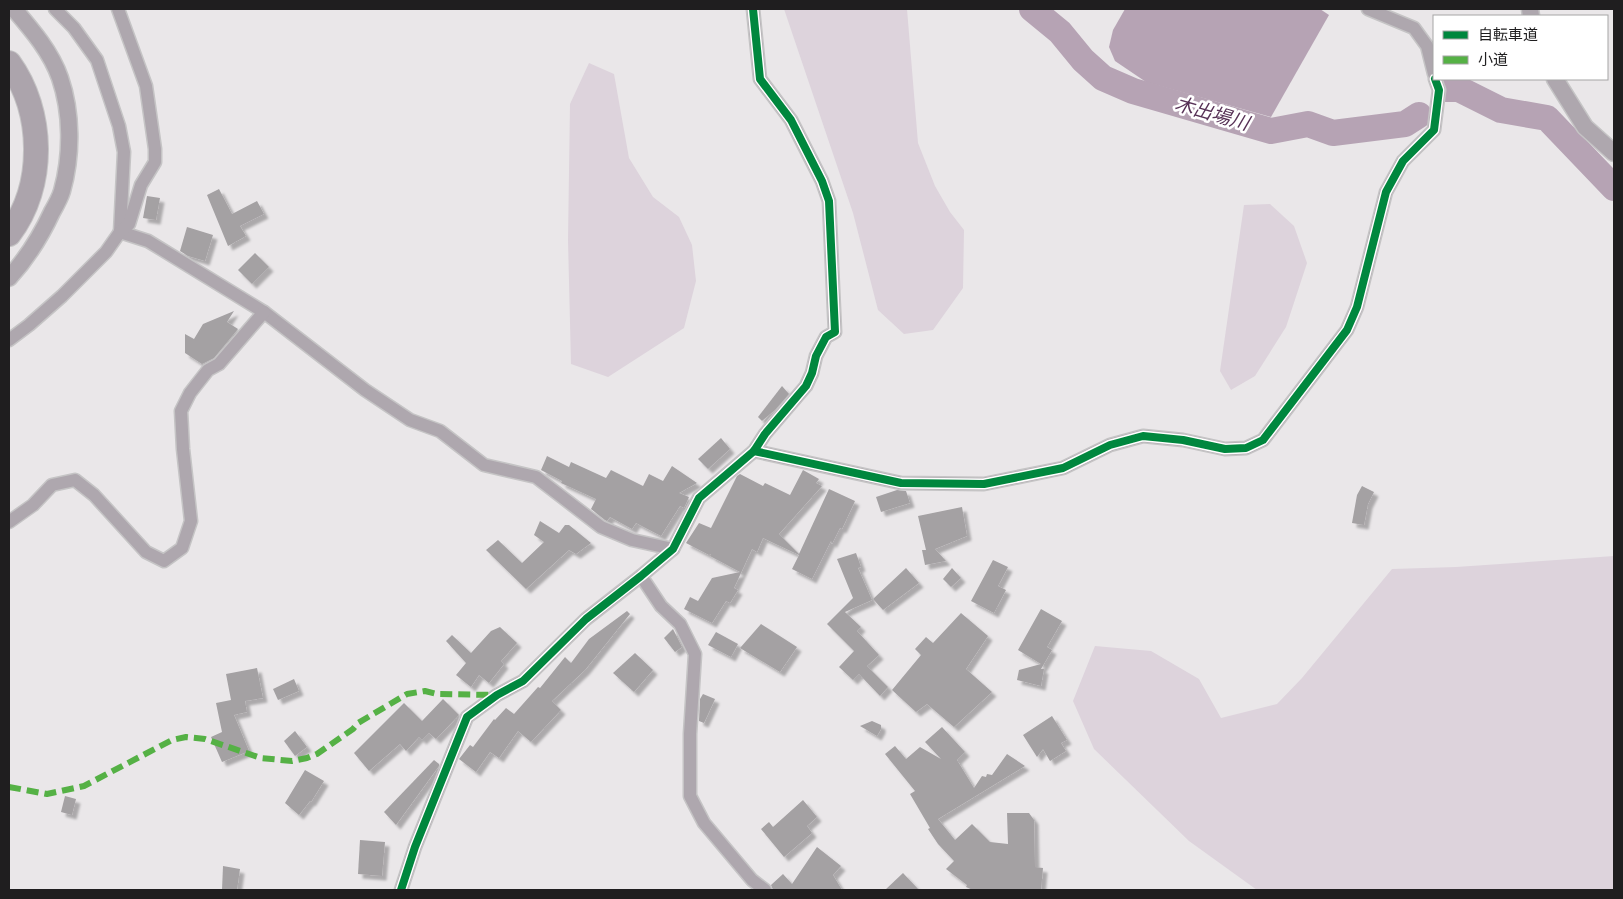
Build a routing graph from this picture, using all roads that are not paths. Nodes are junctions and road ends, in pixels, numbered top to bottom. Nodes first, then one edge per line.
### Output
1 (14, 9) edge
2 (55, 9) edge
3 (118, 9) edge
4 (753, 9) edge
5 (1368, 9) edge
6 (9, 62) edge
7 (1433, 70) edge
8 (1436, 80) edge
9 (1556, 80) edge
10 (9, 94) edge
11 (1614, 153) edge
12 (9, 202) edge
13 (120, 232) junction
14 (9, 234) edge
15 (9, 278) edge
16 (264, 312) junction
17 (9, 340) edge
18 (754, 451) junction
19 (9, 522) edge
20 (673, 549) junction
21 (641, 576) junction
22 (401, 890) edge
23 (765, 890) edge

1 - 15 street
2 - 13 street
3 - 13 street
4 - 18 street
5 - 7 street
6 - 14 highway
8 - 18 street
9 - 11 street
10 - 12 highway
13 - 16 street
13 - 17 street
16 - 19 street
16 - 20 street
18 - 20 street
20 - 21 street
21 - 22 street
21 - 23 street

